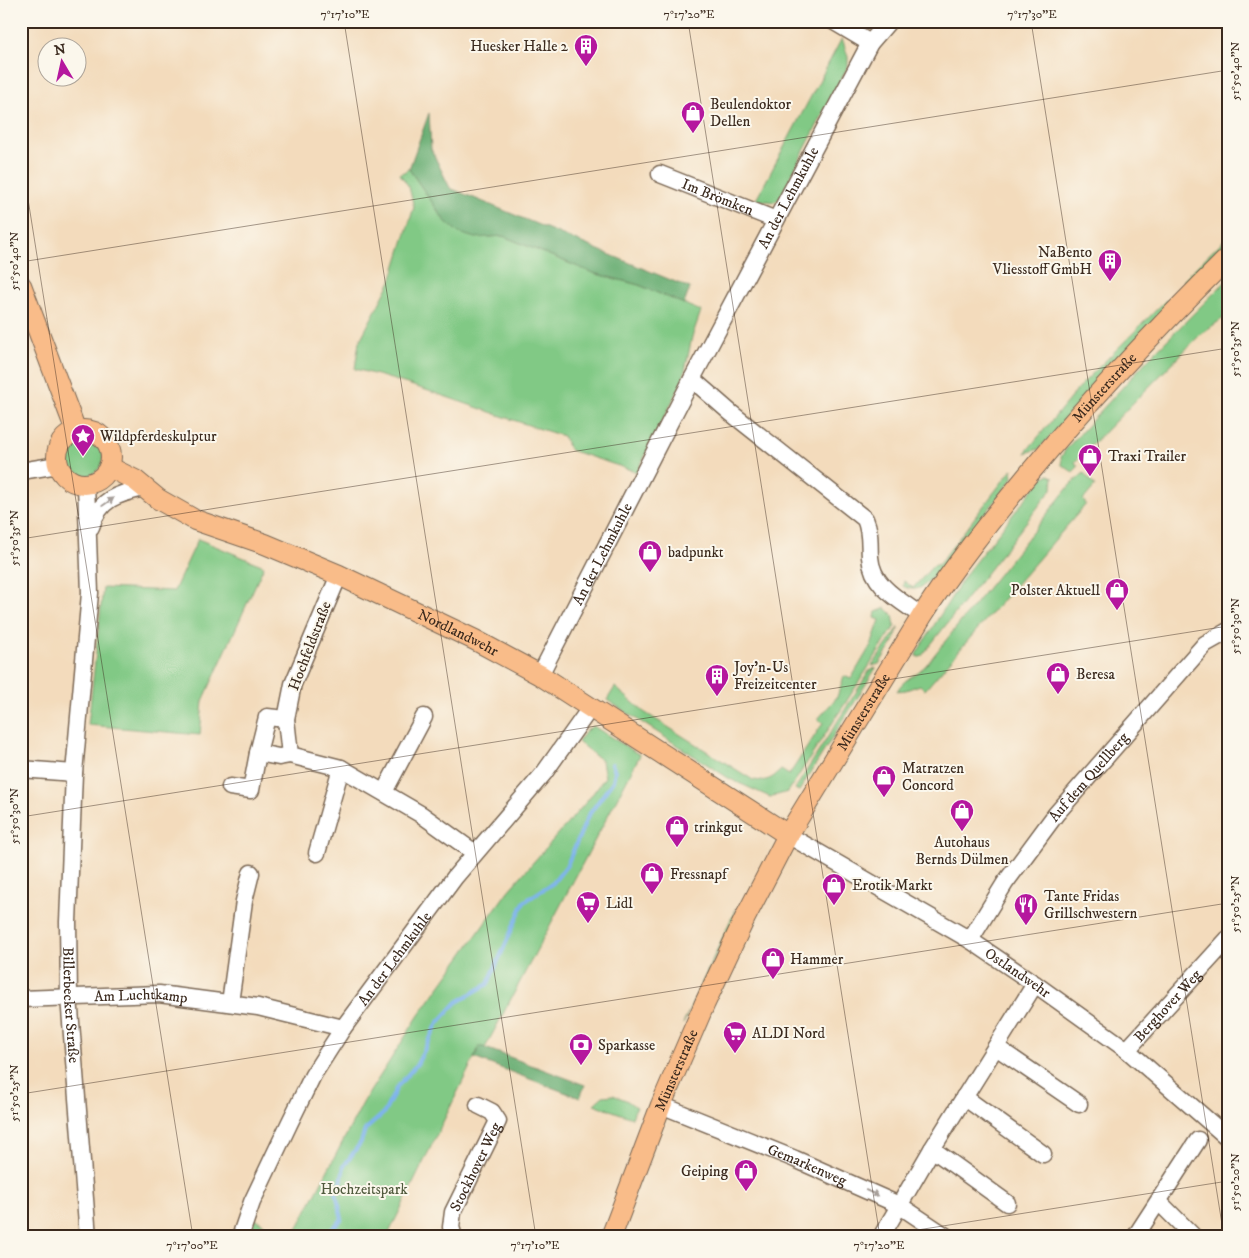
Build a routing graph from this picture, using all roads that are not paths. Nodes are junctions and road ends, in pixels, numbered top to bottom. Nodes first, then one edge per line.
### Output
1 (833, 21) edge
2 (889, 21) edge
3 (870, 42) junction
4 (660, 174) dead end
5 (776, 220) junction
6 (1228, 258) edge
7 (21, 285) edge
8 (692, 379) junction
9 (76, 431) junction
10 (58, 465) junction
11 (109, 467) junction
12 (21, 471) edge
13 (86, 484) junction
14 (144, 488) junction
15 (89, 534) junction
16 (339, 574) junction
17 (922, 616) junction
18 (1228, 631) edge
19 (540, 675) junction
20 (591, 707) junction
21 (424, 717) dead end
22 (286, 719) junction
23 (258, 753) junction
24 (290, 755) junction
25 (341, 768) junction
26 (21, 769) edge
27 (74, 773) junction
28 (230, 787) dead end
29 (384, 792) junction
30 (788, 835) junction
31 (475, 853) junction
32 (317, 854) dead end
33 (251, 873) dead end
34 (1228, 939) edge
35 (970, 940) junction
36 (1035, 984) junction
37 (69, 997) junction
38 (21, 999) edge
39 (230, 1003) junction
40 (343, 1028) junction
41 (996, 1047) junction
42 (1127, 1050) junction
43 (964, 1097) junction
44 (1079, 1104) dead end
45 (478, 1105) dead end
46 (660, 1106) junction
47 (1228, 1138) edge
48 (1198, 1140) dead end
49 (932, 1149) junction
50 (1044, 1154) dead end
51 (1159, 1202) junction
52 (1006, 1203) dead end
53 (899, 1205) junction
54 (88, 1237) edge
55 (240, 1237) edge
56 (454, 1237) edge
57 (611, 1237) edge
58 (881, 1237) edge
59 (947, 1237) edge
60 (1135, 1237) edge
61 (1194, 1237) edge

1 - 3 street
2 - 3 street, An der Lehmkuhle
3 - 5 street, An der Lehmkuhle
4 - 5 street, Im Brömken
5 - 8 street, An der Lehmkuhle
6 - 17 main road, Münsterstraße
7 - 9 main road
8 - 17 street
8 - 19 street, An der Lehmkuhle
9 - 10 main road
9 - 11 main road
10 - 12 street
10 - 13 main road
11 - 13 main road
11 - 14 main road, Nordlandwehr
13 - 15 street, Billerbecker Straße
15 -> 14 street, Billerbecker Straße
14 - 16 main road, Nordlandwehr
15 - 27 street, Billerbecker Straße
16 - 19 main road, Nordlandwehr
16 - 22 street, Hochfeldstraße
17 - 30 main road, Münsterstraße
18 - 35 street, Auf dem Quellberg
19 - 20 main road, Nordlandwehr
20 - 30 main road, Nordlandwehr
20 - 31 street, An der Lehmkuhle
21 - 29 street
22 - 23 street
22 - 24 street, Hochfeldstraße
23 - 24 street
23 - 28 street
24 - 25 street
25 - 29 street
25 - 32 street
26 - 27 street
27 - 37 street, Billerbecker Straße
29 - 31 street
30 - 35 street, Ostlandwehr
30 - 46 main road, Münsterstraße
31 - 40 street, An der Lehmkuhle
33 - 39 street
34 - 42 street, Berghover Weg
35 - 36 street, Ostlandwehr
36 - 41 street
36 - 42 street, Ostlandwehr
37 - 38 street, Am Luchtkamp
37 - 39 street, Am Luchtkamp
37 - 54 street, Billerbecker Straße
39 - 40 street, Am Luchtkamp
40 - 55 street, An der Lehmkuhle
41 - 43 street
41 - 44 street
42 - 47 street, Ostlandwehr
43 - 49 street
43 - 50 street
45 - 56 street, Stockhover Weg
46 -> 53 street, Gemarkenweg
46 - 57 main road, Münsterstraße
48 - 51 street
49 - 52 street
49 - 53 street
51 - 60 street
51 - 61 street
53 - 58 street
53 - 59 street, Gemarkenweg

